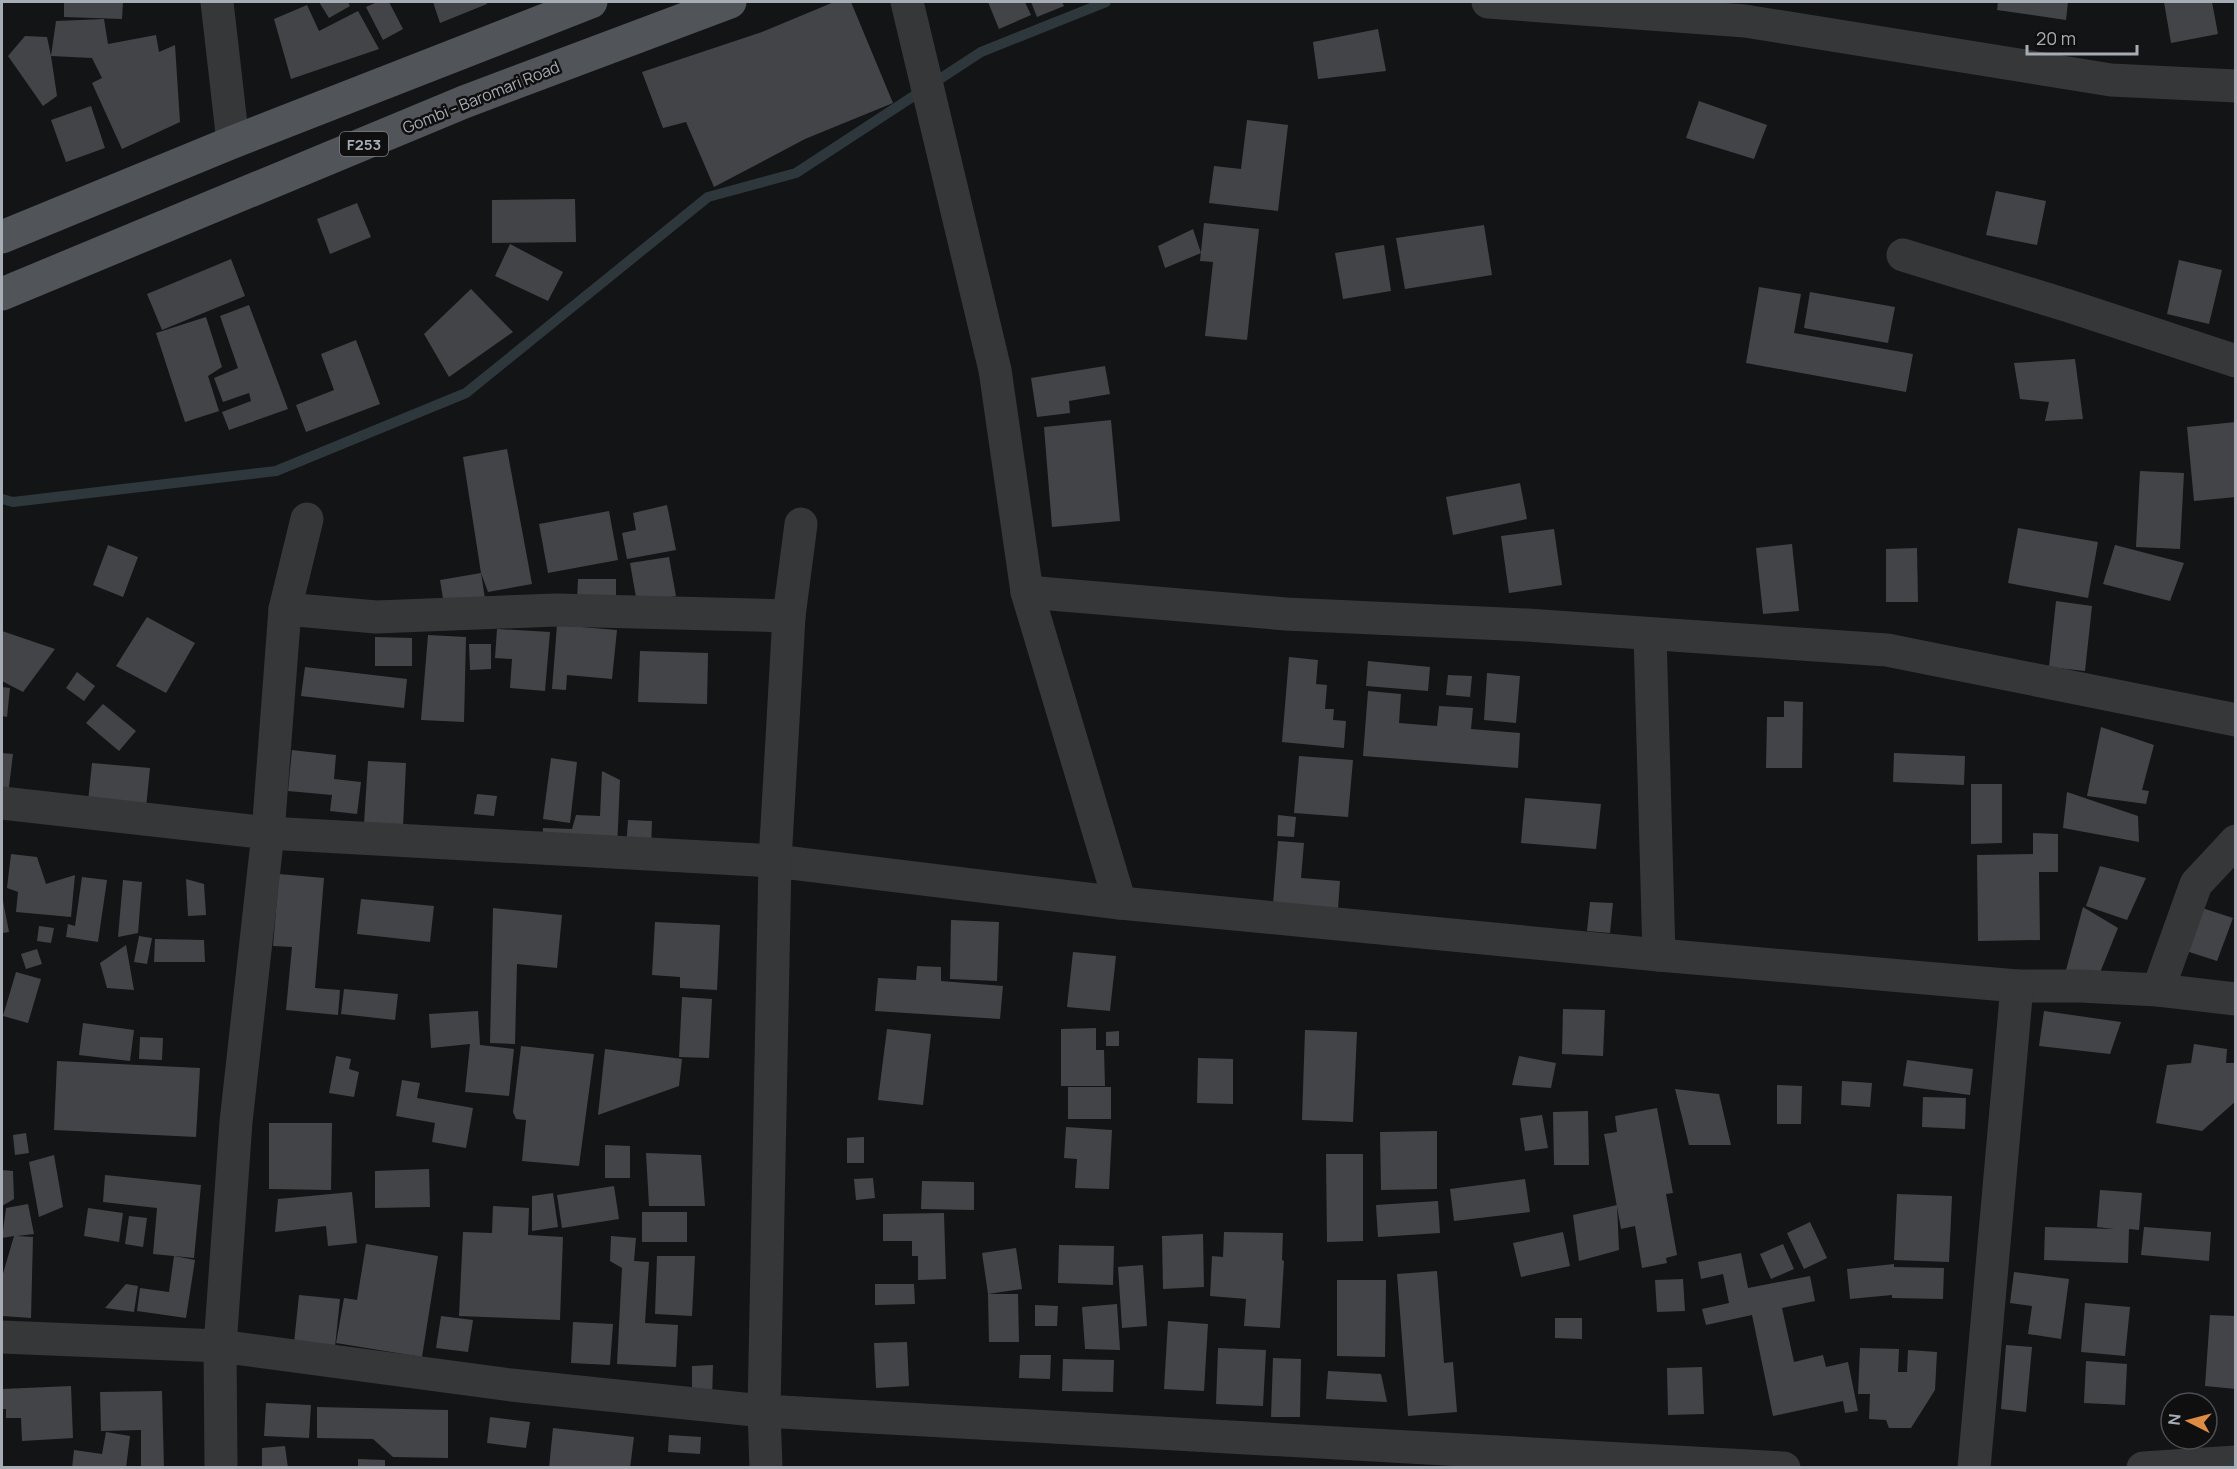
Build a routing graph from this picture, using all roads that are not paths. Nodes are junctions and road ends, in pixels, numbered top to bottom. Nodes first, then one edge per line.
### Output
1 (217, 2) edge
2 (591, 2) edge
3 (730, 2) edge
4 (907, 2) edge
5 (1488, 2) edge
6 (2235, 86) edge
7 (233, 142) junction
8 (2, 237) edge
9 (1903, 255) dead end
10 (2, 294) edge
11 (2235, 361) edge
12 (307, 519) dead end
13 (801, 524) dead end
14 (1027, 592) junction
15 (285, 609) junction
16 (789, 615) junction
17 (1650, 634) junction
18 (2235, 720) edge
19 (2, 803) edge
20 (268, 833) junction
21 (2235, 841) edge
22 (775, 861) junction
23 (1120, 903) junction
24 (1659, 955) junction
25 (2016, 986) junction
26 (2158, 990) junction
27 (2235, 999) edge
28 (2, 1337) edge
29 (220, 1346) junction
30 (764, 1411) junction
31 (2235, 1462) edge
32 (221, 1467) edge
33 (766, 1467) edge
34 (1784, 1467) edge
35 (1974, 1467) edge
36 (2143, 1467) edge

1 - 7 street
2 - 7 main road
3 - 10 main road, Gombi - Baromari Road / F253
4 - 14 street
5 - 6 street
7 - 8 main road
9 - 11 street
12 - 15 street
13 - 16 street
14 - 17 street
14 - 23 street
15 - 16 street
15 - 20 street
16 - 22 street
17 - 18 street
17 - 24 street
19 - 20 street
20 - 22 street
20 - 29 street
21 - 26 street
22 - 23 street
22 - 30 street
23 - 24 street
24 - 25 street
25 - 26 street
25 - 35 street
26 - 27 street
28 - 29 street
29 - 30 street
29 - 32 street
30 - 33 street
30 - 34 street
31 - 36 street

